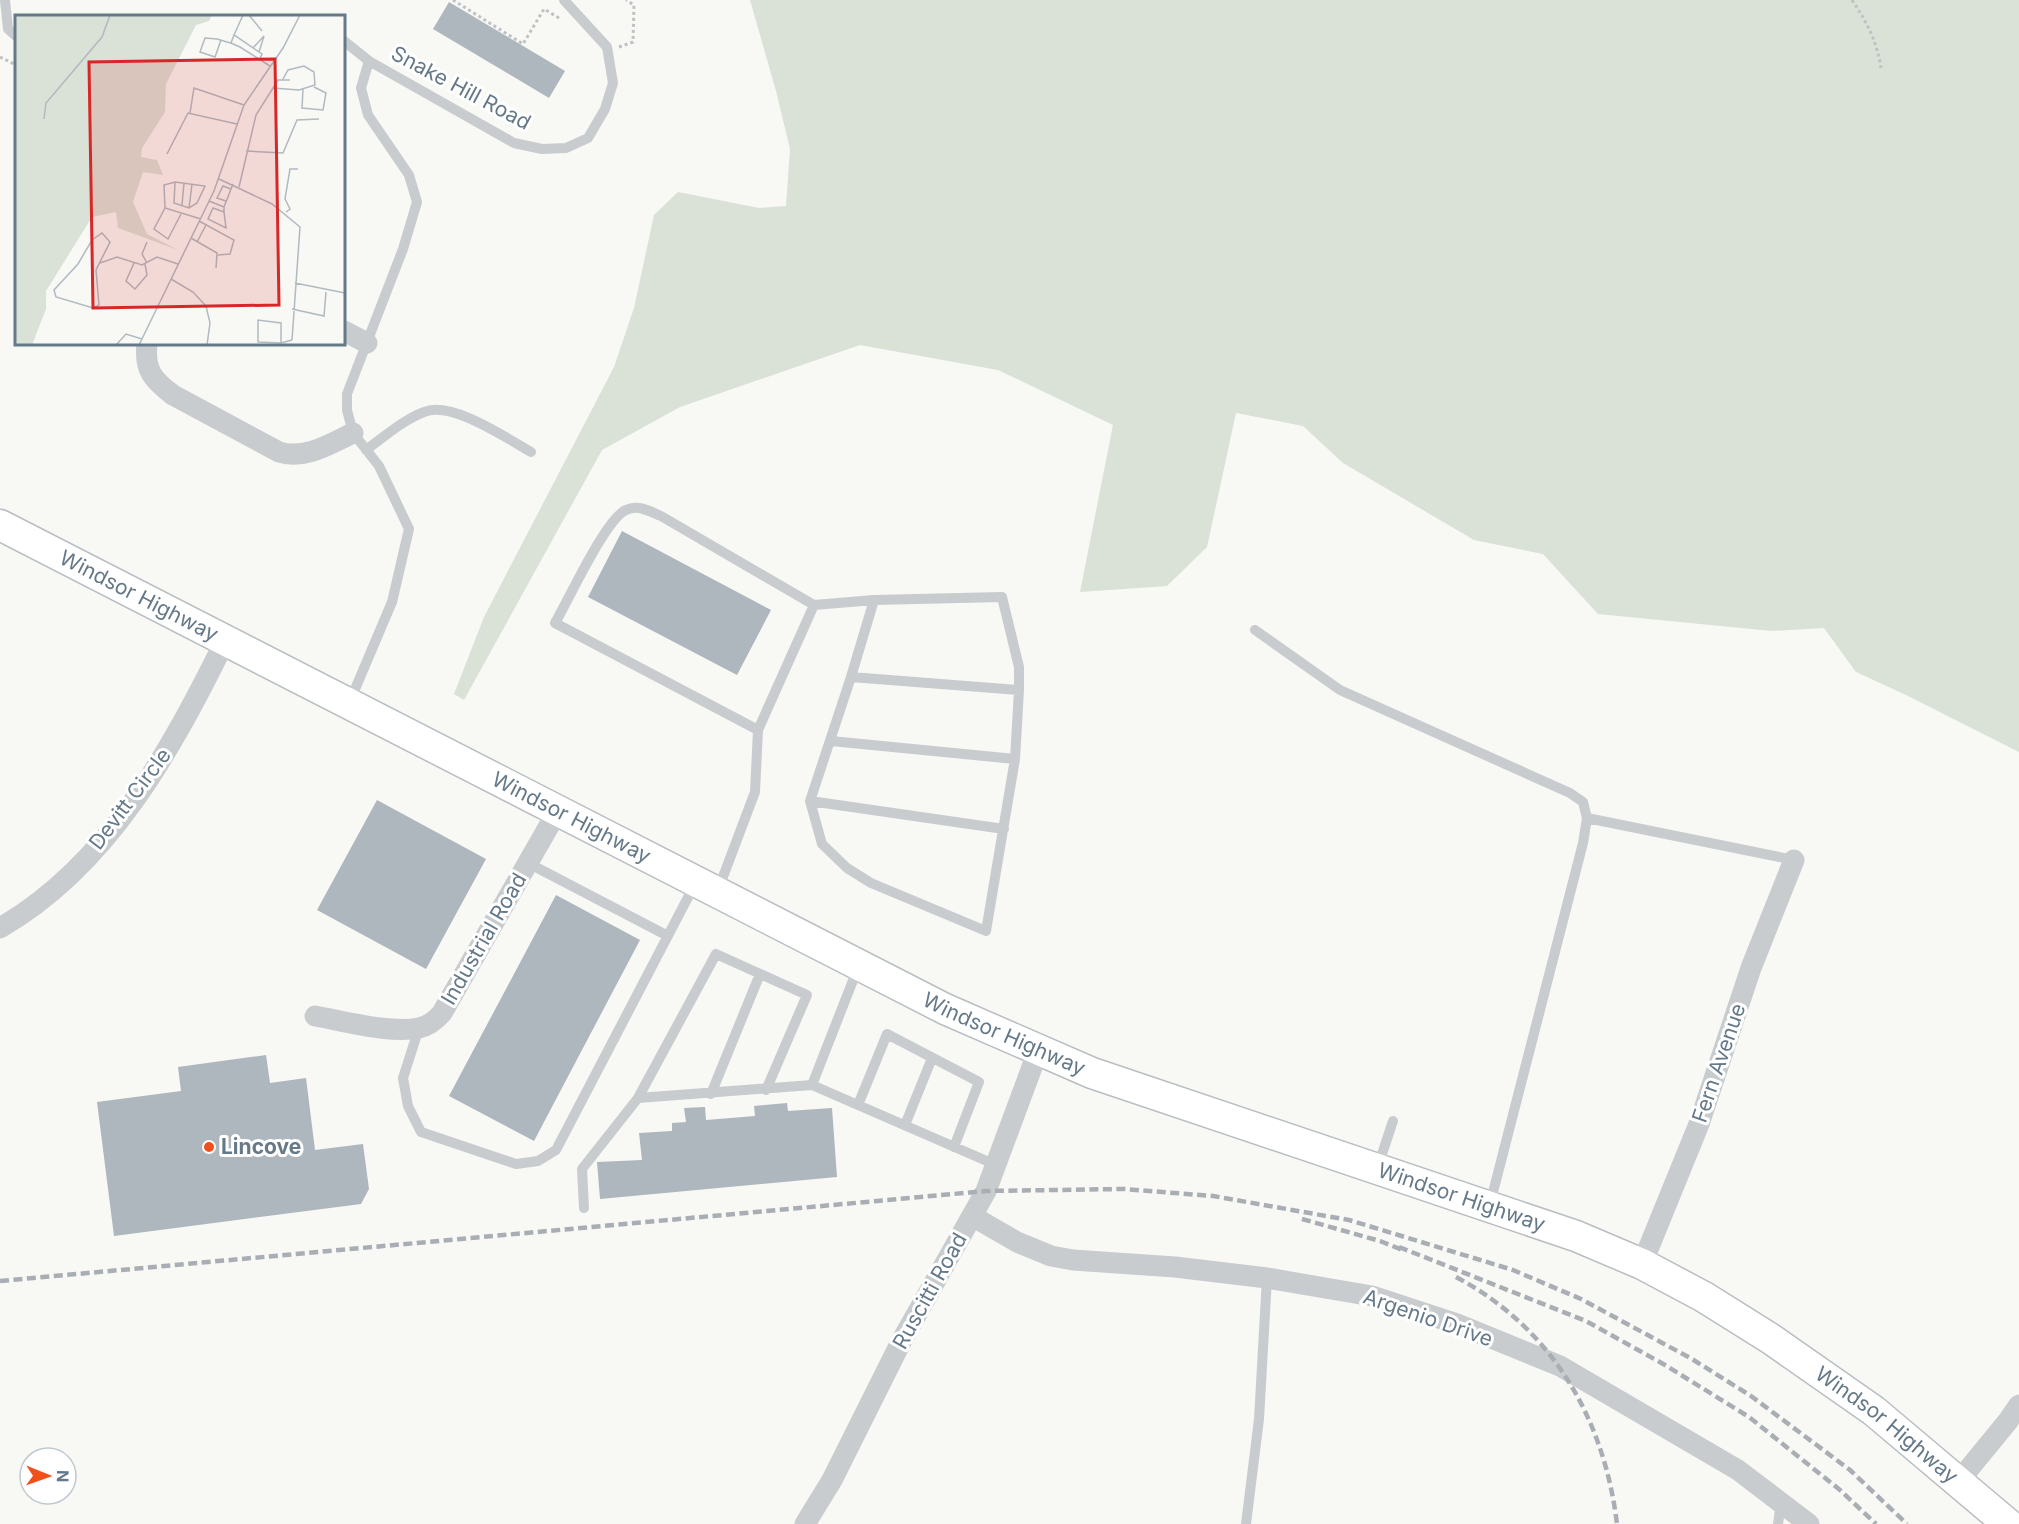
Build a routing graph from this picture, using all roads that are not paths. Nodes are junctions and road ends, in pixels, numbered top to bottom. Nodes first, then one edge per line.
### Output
1 (5, 0) edge
2 (564, 0) edge
3 (15, 35) edge
4 (345, 42) edge
5 (369, 61) junction
6 (345, 331) edge
7 (367, 342) junction
8 (147, 345) edge
9 (353, 433) junction
10 (366, 450) junction
11 (531, 452) dead end
12 (0, 525) edge
13 (874, 600) junction
14 (814, 604) junction
15 (1255, 630) dead end
16 (225, 641) junction
17 (851, 677) junction
18 (1019, 690) junction
19 (349, 705) junction
20 (758, 730) junction
21 (831, 741) junction
22 (1015, 759) junction
23 (810, 801) junction
24 (557, 812) junction
25 (1587, 818) junction
26 (1004, 829) junction
27 (1794, 860) joint
28 (528, 863) junction
29 (706, 887) junction
30 (0, 928) edge
31 (668, 936) junction
32 (859, 965) junction
33 (760, 974) junction
34 (315, 1016) dead end
35 (419, 1028) junction
36 (1038, 1051) junction
37 (932, 1058) junction
38 (812, 1085) junction
39 (766, 1090) junction
40 (711, 1094) junction
41 (638, 1098) junction
42 (858, 1105) junction
43 (1392, 1121) dead end
44 (905, 1125) junction
45 (954, 1147) junction
46 (996, 1165) junction
47 (1377, 1169) junction
48 (1489, 1207) junction
49 (584, 1208) dead end
50 (972, 1216) junction
51 (1642, 1264) junction
52 (1268, 1278) junction
53 (2019, 1405) edge
54 (1958, 1482) junction
55 (1781, 1502) junction
56 (805, 1524) edge
57 (1246, 1524) edge
58 (1778, 1524) edge
59 (1809, 1524) edge
60 (2008, 1524) edge

1 - 3 lane
2 - 5 lane, Snake Hill Road
4 - 5 lane, Snake Hill Road
5 - 7 lane, Snake Hill Road
6 - 7 street
7 - 9 lane, Snake Hill Road
8 - 9 street
9 - 10 lane, Snake Hill Road
10 - 11 lane
10 - 19 lane, Snake Hill Road
12 - 16 main road, Windsor Highway
13 - 14 lane
13 - 17 lane
13 - 18 lane
14 - 20 lane
14 - 20 lane
15 - 25 lane
16 - 19 main road, Windsor Highway
16 - 30 street, Devitt Circle
17 - 18 lane
17 - 21 lane
18 - 22 lane
19 - 24 main road, Windsor Highway
20 - 29 lane
21 - 22 lane
21 - 23 lane
22 - 26 lane
23 - 26 lane
23 - 26 lane
24 - 28 street, Industrial Road
24 - 29 main road, Windsor Highway
25 - 27 lane
25 - 48 lane
27 - 51 street, Fern Avenue
28 - 31 lane
28 - 35 street, Industrial Road
29 - 31 lane
29 - 32 main road, Windsor Highway
31 - 35 lane
32 - 36 main road, Windsor Highway
32 - 38 lane
33 - 39 lane
33 - 40 lane
33 - 41 lane
34 - 35 street
36 - 46 street, Ruscitti Road
36 - 47 main road, Windsor Highway
37 - 42 lane
37 - 44 lane
37 - 45 lane
38 - 39 lane
38 - 42 lane
39 - 40 lane
40 - 41 lane
41 - 49 lane
42 - 44 lane
43 - 47 lane
44 - 45 lane
45 - 46 lane
46 - 50 street, Ruscitti Road
47 - 48 main road, Windsor Highway
48 - 51 main road, Windsor Highway
50 - 52 street, Argenio Drive
50 - 56 street, Ruscitti Road
51 - 54 main road, Windsor Highway
52 - 55 street, Argenio Drive
52 - 57 lane
53 - 54 street
54 - 60 main road, Windsor Highway
55 - 58 lane
55 - 59 street, Argenio Drive

